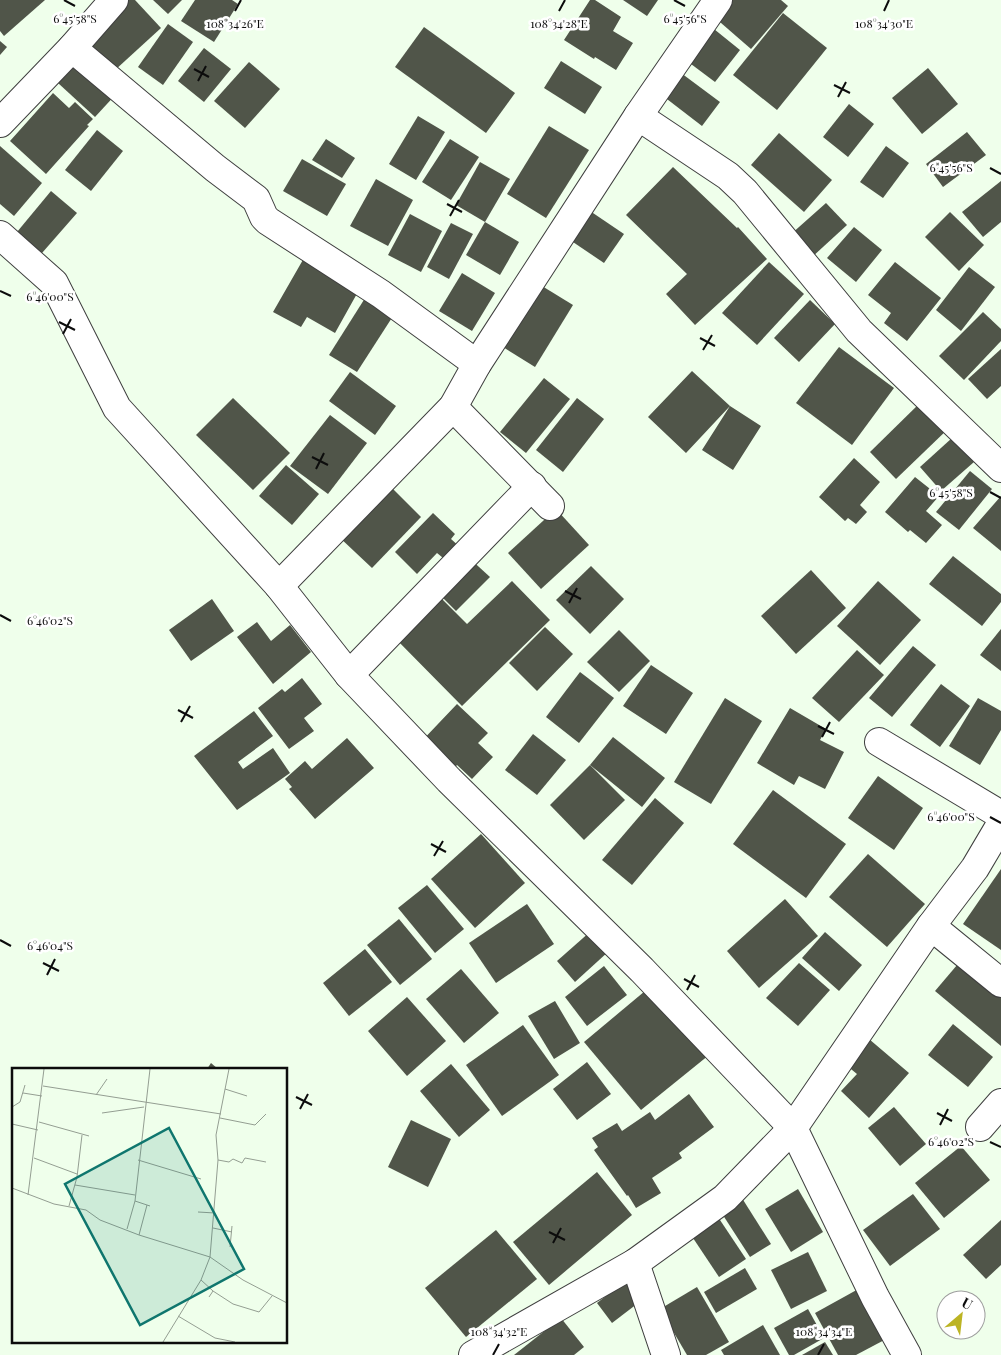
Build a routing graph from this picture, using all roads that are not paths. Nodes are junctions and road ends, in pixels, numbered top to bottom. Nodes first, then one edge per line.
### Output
1 (114, 0) edge
2 (718, 0) edge
3 (72, 48) junction
4 (638, 116) junction
5 (0, 123) edge
6 (0, 235) edge
7 (477, 364) junction
8 (453, 407) junction
9 (1001, 468) edge
10 (532, 486) junction
11 (550, 506) dead end
12 (279, 586) junction
13 (349, 674) junction
14 (879, 742) dead end
15 (1001, 815) edge
16 (1001, 824) edge
17 (931, 926) junction
18 (1001, 983) edge
19 (1001, 1103) edge
20 (980, 1127) dead end
21 (793, 1128) junction
22 (635, 1263) junction
23 (473, 1355) edge
24 (666, 1355) edge
25 (907, 1355) edge

1 - 3 street
2 - 4 street
3 - 5 street
3 - 7 street
4 - 7 street
4 - 9 street
6 - 12 street
7 - 8 street
8 - 10 street
8 - 12 street
10 - 11 street
10 - 13 street
12 - 13 street
13 - 21 street
14 - 15 street
16 - 17 street
17 - 18 street
17 - 21 street
19 - 20 street
21 - 22 street
21 - 25 street
22 - 23 street
22 - 24 street

